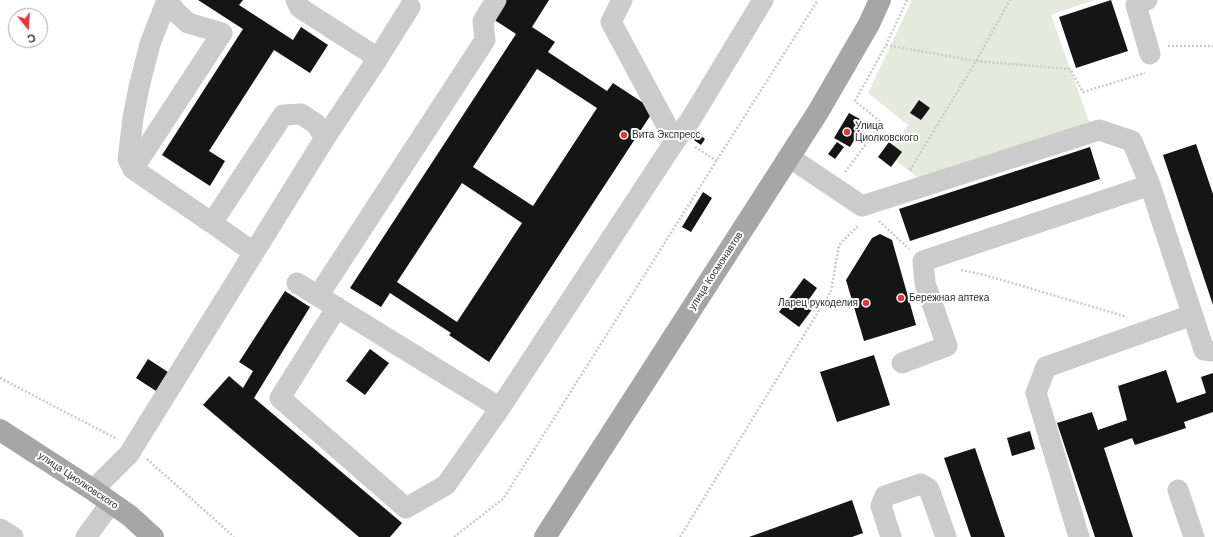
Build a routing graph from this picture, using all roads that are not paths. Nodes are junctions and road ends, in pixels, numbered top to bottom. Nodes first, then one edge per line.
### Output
1 (167, 0) edge
2 (170, 0) edge
3 (296, 0) edge
4 (496, 0) edge
5 (622, 0) edge
6 (763, 0) edge
7 (880, 0) edge
8 (1147, 0) edge
9 (408, 2) edge
10 (1150, 54) road end
11 (378, 58) junction
12 (325, 138) junction
13 (676, 139) junction
14 (789, 157) junction
15 (133, 169) junction
16 (1150, 185) junction
17 (212, 222) junction
18 (253, 252) junction
19 (297, 283) dead end
20 (318, 296) junction
21 (337, 307) junction
22 (1192, 315) junction
23 (1213, 351) edge
24 (902, 363) dead end
25 (500, 408) junction
26 (0, 430) edge
27 (93, 490) junction
28 (1178, 490) dead end
29 (111, 503) junction
30 (0, 529) edge
31 (547, 536) edge
32 (13, 537) edge
33 (86, 537) edge
34 (153, 537) edge
35 (891, 537) edge
36 (946, 537) edge
37 (1079, 537) edge
38 (1194, 537) edge

1 - 15 street
2 - 15 street
3 - 11 street
4 - 20 street
5 - 13 street
6 - 13 street
7 - 14 main road, улица Космонавтов
8 - 10 street
9 - 11 street
11 - 12 street
12 - 17 street
12 - 18 street
13 - 25 street
14 - 16 street
14 - 31 main road, улица Космонавтов
15 - 17 street
16 - 22 street
16 - 24 street
17 - 18 street
18 - 27 street
19 - 20 street
20 - 21 street
21 - 25 street
21 - 25 street
22 - 23 street
22 - 37 street
26 - 27 main road, улица Циолковского
27 - 29 main road, улица Циолковского
28 - 38 street
29 - 33 street
29 - 34 main road, улица Циолковского
30 - 32 street
35 - 36 street

